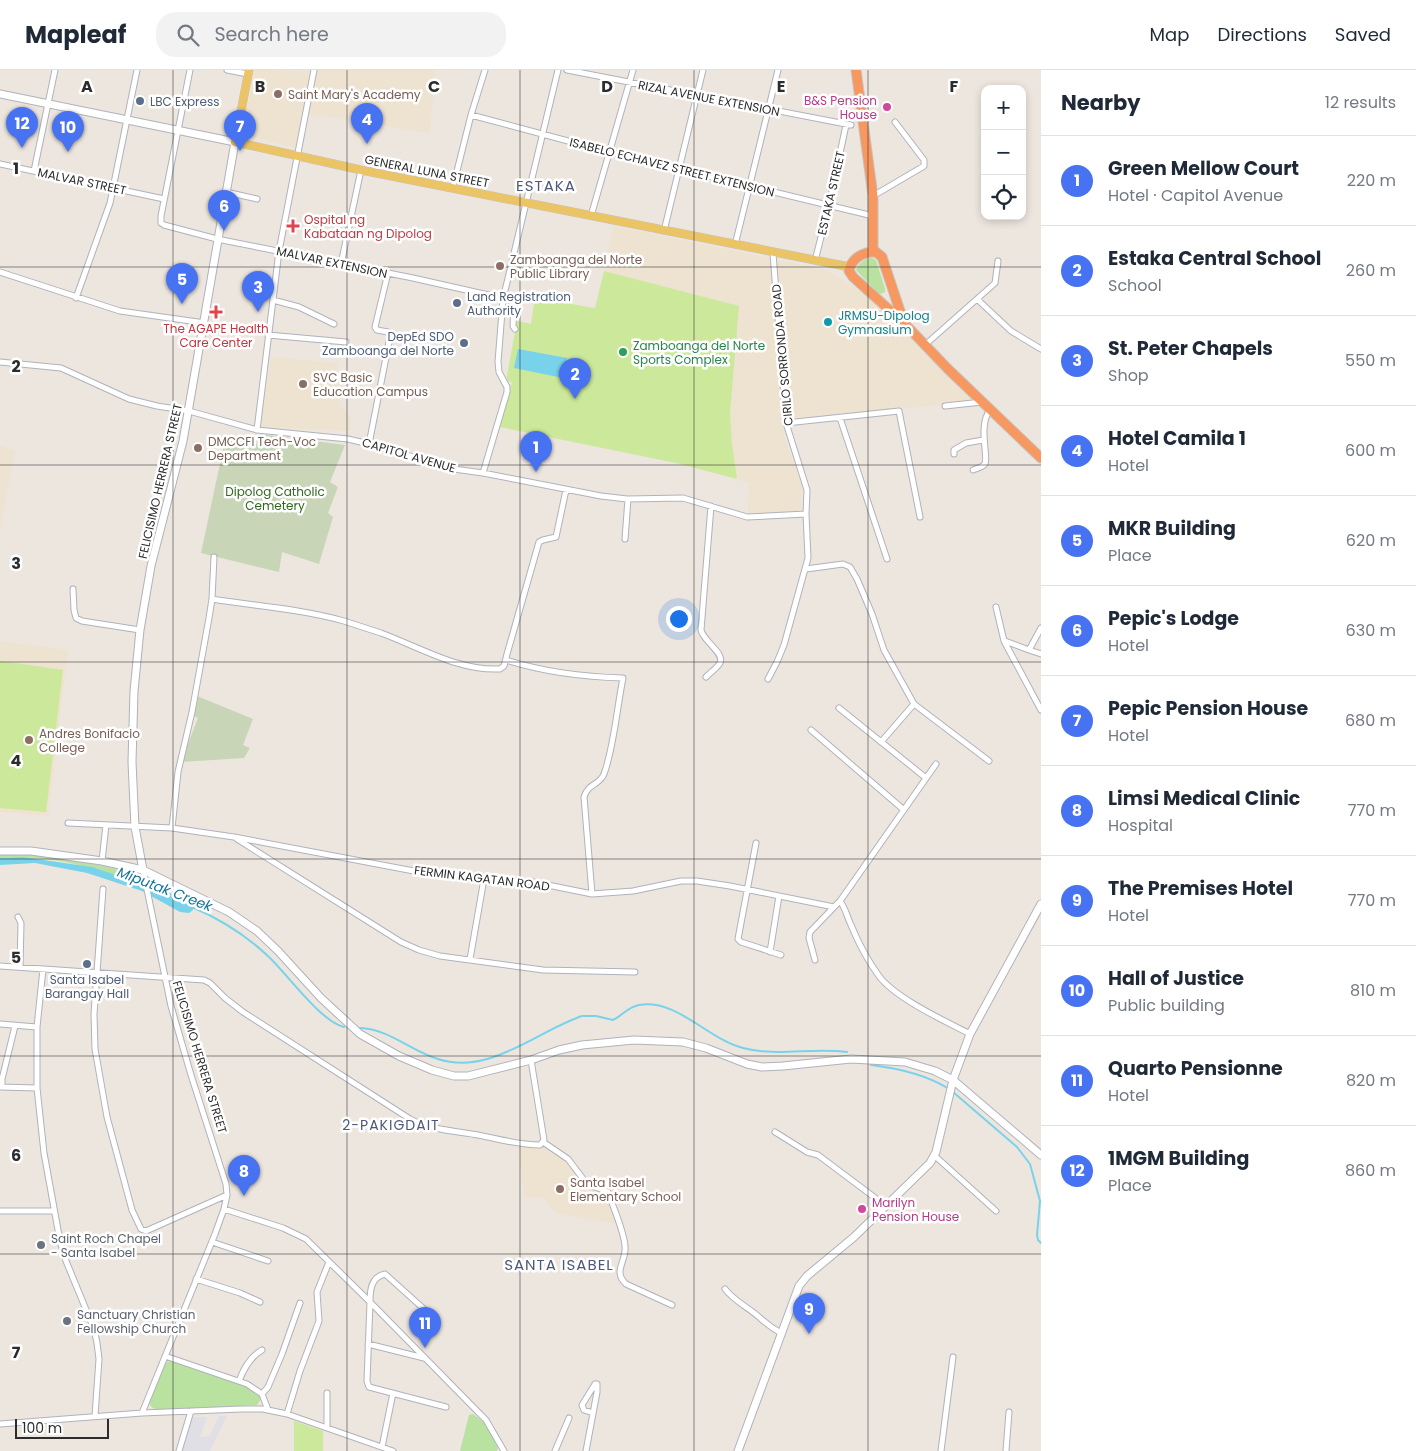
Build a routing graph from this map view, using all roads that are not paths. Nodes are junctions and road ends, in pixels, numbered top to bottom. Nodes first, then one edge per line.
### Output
1 (55, 70) edge
2 (137, 70) edge
3 (190, 70) edge
4 (227, 70) edge
5 (314, 70) edge
6 (485, 70) edge
7 (558, 70) edge
8 (567, 70) edge
9 (633, 70) edge
10 (703, 70) edge
11 (778, 70) edge
12 (856, 70) edge
13 (248, 72) edge
14 (629, 82) junction
15 (0, 94) edge
16 (697, 95) junction
17 (49, 104) junction
18 (767, 108) junction
19 (471, 115) junction
20 (127, 120) junction
21 (895, 122) dead end
22 (848, 125) joint
23 (178, 130) junction
24 (542, 135) junction
25 (235, 142) junction
26 (609, 152) junction
27 (298, 156) junction
28 (0, 164) edge
29 (680, 168) junction
30 (361, 170) junction
31 (34, 171) junction
32 (750, 186) junction
33 (115, 187) junction
34 (453, 187) junction
35 (226, 192) junction
36 (873, 196) junction
37 (164, 199) junction
38 (257, 199) dead end
39 (527, 203) junction
40 (829, 205) junction
41 (591, 216) junction
42 (874, 216) junction
43 (664, 231) junction
44 (217, 239) junction
45 (734, 245) junction
46 (279, 250) junction
47 (873, 252) junction
48 (773, 253) junction
49 (815, 261) junction
50 (998, 261) dead end
51 (341, 264) junction
52 (850, 267) junction
53 (0, 272) edge
54 (388, 273) junction
55 (892, 291) junction
56 (76, 298) junction
57 (503, 298) junction
58 (977, 299) junction
59 (273, 300) junction
60 (878, 300) junction
61 (204, 322) junction
62 (904, 323) junction
63 (334, 324) dead end
64 (516, 329) dead end
65 (268, 335) junction
66 (346, 342) dead end
67 (925, 345) junction
68 (1041, 349) edge
69 (0, 362) edge
70 (982, 402) junction
71 (945, 406) dead end
72 (990, 410) junction
73 (189, 411) junction
74 (840, 418) junction
75 (786, 423) junction
76 (257, 430) junction
77 (983, 440) junction
78 (369, 444) junction
79 (954, 454) dead end
80 (1041, 458) edge
81 (973, 470) dead end
82 (483, 473) junction
83 (566, 490) junction
84 (628, 499) junction
85 (711, 506) junction
86 (806, 514) junction
87 (920, 517) dead end
88 (625, 539) dead end
89 (214, 557) dead end
90 (887, 559) dead end
91 (806, 569) junction
92 (73, 589) dead end
93 (212, 599) junction
94 (996, 607) dead end
95 (1041, 628) edge
96 (140, 630) junction
97 (1004, 641) junction
98 (1029, 650) junction
99 (1041, 654) edge
100 (506, 660) junction
101 (706, 677) dead end
102 (768, 679) dead end
103 (1039, 701) edge
104 (914, 704) junction
105 (839, 708) dead end
106 (1041, 710) edge
107 (811, 730) dead end
108 (881, 742) junction
109 (988, 761) dead end
110 (936, 764) dead end
111 (926, 778) junction
112 (904, 810) junction
113 (68, 823) dead end
114 (106, 825) junction
115 (136, 826) junction
116 (172, 828) junction
117 (234, 838) junction
118 (756, 843) dead end
119 (0, 851) edge
120 (102, 861) junction
121 (143, 871) junction
122 (484, 879) junction
123 (103, 889) dead end
124 (747, 890) junction
125 (592, 894) junction
126 (778, 896) junction
127 (840, 901) junction
128 (1041, 904) edge
129 (834, 907) junction
130 (18, 917) dead end
131 (770, 952) junction
132 (781, 955) dead end
133 (470, 960) junction
134 (815, 960) dead end
135 (0, 966) edge
136 (20, 967) junction
137 (43, 968) junction
138 (635, 972) dead end
139 (97, 973) junction
140 (164, 976) junction
141 (0, 1024) edge
142 (16, 1026) junction
143 (37, 1028) junction
144 (970, 1034) junction
145 (531, 1060) junction
146 (952, 1084) junction
147 (1, 1088) edge
148 (37, 1088) junction
149 (775, 1132) dead end
150 (543, 1142) junction
151 (1041, 1154) edge
152 (935, 1156) junction
153 (227, 1195) junction
154 (886, 1206) junction
155 (224, 1209) junction
156 (0, 1211) edge
157 (54, 1211) junction
158 (996, 1211) dead end
159 (212, 1242) junction
160 (268, 1262) dead end
161 (330, 1262) junction
162 (196, 1279) junction
163 (725, 1289) dead end
164 (260, 1302) dead end
165 (370, 1302) junction
166 (300, 1304) dead end
167 (672, 1305) dead end
168 (424, 1309) dead end
169 (781, 1333) junction
170 (368, 1344) junction
171 (262, 1350) dead end
172 (165, 1356) junction
173 (953, 1357) dead end
174 (424, 1358) junction
175 (238, 1381) junction
176 (327, 1393) dead end
177 (393, 1393) junction
178 (262, 1394) junction
179 (446, 1407) dead end
180 (268, 1410) junction
181 (191, 1411) junction
182 (1009, 1412) dead end
183 (142, 1413) junction
184 (594, 1413) junction
185 (287, 1414) junction
186 (95, 1416) junction
187 (569, 1418) dead end
188 (0, 1424) edge
189 (327, 1428) junction
190 (382, 1447) junction
191 (179, 1451) edge
192 (393, 1451) edge
193 (504, 1451) edge
194 (555, 1451) edge
195 (586, 1451) edge
196 (738, 1451) edge
197 (940, 1451) edge
198 (1006, 1451) edge

1 - 17 street
2 - 20 street
3 - 23 street
4 - 13 street
5 - 27 street
6 - 19 street
7 - 24 street
8 - 14 street, RIZAL AVENUE EXTENSION
9 - 14 street
10 - 16 street
11 - 18 street
12 - 36 highway
13 - 25 main road, FELICISIMO HERRERA STREET
14 - 16 street, RIZAL AVENUE EXTENSION
14 - 26 street
15 - 17 street, GENERAL LUNA STREET
16 - 18 street, RIZAL AVENUE EXTENSION
16 - 29 street
17 - 20 street, GENERAL LUNA STREET
17 - 31 street
18 - 22 street, RIZAL AVENUE EXTENSION
18 - 32 street
19 - 24 street, ISABELO ECHAVEZ STREET EXTENSION
19 - 34 street
20 - 23 street, GENERAL LUNA STREET
20 - 33 street
21 - 36 street
22 - 40 street, ESTAKA STREET
23 - 25 street, GENERAL LUNA STREET
23 - 37 street
24 - 26 street, ISABELO ECHAVEZ STREET EXTENSION
24 - 39 street
25 - 27 main road, GENERAL LUNA STREET
25 - 35 street, FELICISIMO HERRERA STREET
26 - 29 street, ISABELO ECHAVEZ STREET EXTENSION
26 - 41 street
27 - 30 main road, GENERAL LUNA STREET
27 - 46 street
28 - 31 street, MALVAR STREET
29 - 32 street, ISABELO ECHAVEZ STREET EXTENSION
29 - 43 street
30 - 34 main road, GENERAL LUNA STREET
30 - 51 street
31 - 33 street, MALVAR STREET
32 - 40 street, ISABELO ECHAVEZ STREET EXTENSION
32 - 45 street
33 - 37 street, MALVAR STREET
33 - 56 street
34 - 39 main road, GENERAL LUNA STREET
35 - 38 street
35 - 44 street, FELICISIMO HERRERA STREET
36 - 42 highway
37 - 44 street, MALVAR EXTENSION
39 - 41 main road, GENERAL LUNA STREET
39 - 57 street
40 - 42 street, ISABELO ECHAVEZ STREET EXTENSION
40 - 49 street, ESTAKA STREET
41 - 43 main road, GENERAL LUNA STREET
42 - 47 highway
43 - 45 main road, GENERAL LUNA STREET
44 - 46 street, MALVAR EXTENSION
44 - 61 street, FELICISIMO HERRERA STREET
45 - 48 main road, GENERAL LUNA STREET
46 - 51 street, MALVAR EXTENSION
46 - 59 street
47 - 52 highway
47 - 55 highway
48 - 49 main road, GENERAL LUNA STREET
48 - 75 street, CIRILO SORRONDA ROAD
49 - 52 main road, GENERAL LUNA STREET
50 - 58 street
51 - 54 street, MALVAR EXTENSION
52 - 60 highway
53 - 56 street
54 - 57 street, MALVAR EXTENSION
54 - 78 street
55 - 60 highway
55 - 62 highway
56 - 61 street
57 - 64 street
57 - 82 street
58 - 67 street
58 - 68 street
59 - 63 street
59 - 65 street
60 - 62 highway
61 - 73 street, FELICISIMO HERRERA STREET
62 - 67 highway
65 - 66 street
65 - 76 street
67 - 70 highway
69 - 73 street, CAPITOL AVENUE
70 - 71 street
70 - 72 highway
72 - 77 street
72 - 80 highway
73 - 76 street, CAPITOL AVENUE
73 - 96 street, FELICISIMO HERRERA STREET
74 - 75 street
74 - 87 street
74 - 90 street
75 - 86 street, CIRILO SORRONDA ROAD
76 - 78 street, CAPITOL AVENUE
77 - 79 street
77 - 81 street
78 - 82 street, CAPITOL AVENUE
82 - 83 street, CAPITOL AVENUE
83 - 84 street, CAPITOL AVENUE
83 - 100 street
84 - 85 street, CAPITOL AVENUE
84 - 88 street
85 - 86 street, CAPITOL AVENUE
85 - 101 street
86 - 91 street, CIRILO SORRONDA ROAD
89 - 93 street
91 - 102 street, CIRILO SORRONDA ROAD
91 - 104 street
92 - 96 street
93 - 100 street
93 - 116 street
94 - 97 street
95 - 98 street
96 - 115 street, FELICISIMO HERRERA STREET
97 - 98 street
97 - 103 street
98 - 99 street
100 - 125 street
103 - 106 street
104 - 108 street
104 - 109 street
105 - 108 street
107 - 112 street
108 - 111 street
110 - 111 street
111 - 112 street
112 - 127 street
113 - 114 street, FERMIN KAGATAN ROAD
114 - 115 street, FERMIN KAGATAN ROAD
114 - 120 street
115 - 116 street, FERMIN KAGATAN ROAD
115 - 121 street, FELICISIMO HERRERA STREET
116 - 117 street, FERMIN KAGATAN ROAD
117 - 122 street, FERMIN KAGATAN ROAD
117 - 133 street
118 - 124 street
119 - 120 street
120 - 121 street
121 - 140 street, FELICISIMO HERRERA STREET
121 - 145 street
122 - 125 street, FERMIN KAGATAN ROAD
122 - 133 street
123 - 139 street
124 - 125 street, FERMIN KAGATAN ROAD
124 - 126 street, FERMIN KAGATAN ROAD
124 - 131 street
126 - 129 street, FERMIN KAGATAN ROAD
126 - 131 street
127 - 129 street
127 - 144 street
128 - 144 street
129 - 134 street
130 - 136 street
131 - 132 street
133 - 138 street
135 - 136 street
136 - 137 street
137 - 139 street
137 - 143 street
139 - 140 street
139 - 153 street
140 - 150 street
140 - 153 street, FELICISIMO HERRERA STREET
141 - 142 street
142 - 143 street
142 - 147 street
143 - 148 street
144 - 146 street
145 - 146 street
145 - 150 street
146 - 151 street
146 - 152 street
147 - 148 street
148 - 157 street
149 - 154 street
150 - 167 street
152 - 154 street
152 - 158 street
153 - 155 street, FELICISIMO HERRERA STREET
154 - 169 street
155 - 159 street, FELICISIMO HERRERA STREET
155 - 161 street
156 - 157 street
157 - 186 street
159 - 160 street
159 - 162 street, FELICISIMO HERRERA STREET
161 - 165 street
161 - 185 street
162 - 164 street
162 - 172 street, FELICISIMO HERRERA STREET
163 - 169 street
165 - 168 street
165 - 170 street
165 - 174 street
166 - 178 street
169 - 196 street
170 - 174 street
170 - 177 street
171 - 175 street
172 - 175 street
172 - 183 street, FELICISIMO HERRERA STREET
173 - 197 street
174 - 193 street
175 - 178 street
176 - 189 street
177 - 179 street
177 - 190 street
178 - 180 street
180 - 181 street
180 - 185 street
181 - 183 street
181 - 191 street
182 - 198 street
183 - 186 street
184 - 184 street
184 - 195 street
185 - 189 street
186 - 188 street
187 - 194 street
189 - 190 street
190 - 192 street

